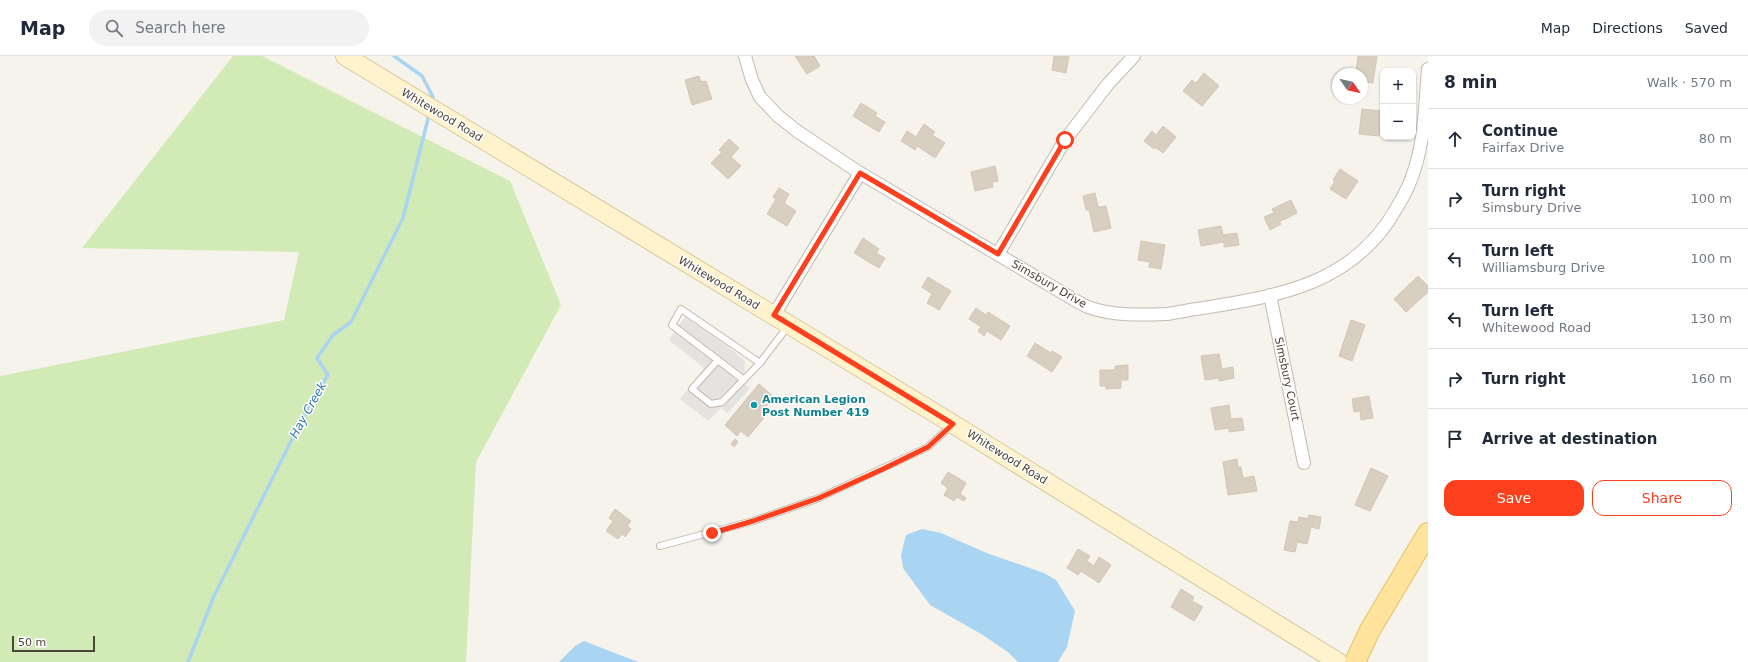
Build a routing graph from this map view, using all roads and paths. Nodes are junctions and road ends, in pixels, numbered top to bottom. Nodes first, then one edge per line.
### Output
1 (345, 56) edge
2 (745, 56) edge
3 (1134, 56) edge
4 (1428, 69) edge
5 (860, 173) junction
6 (998, 254) junction
7 (1270, 296) junction
8 (774, 315) junction
9 (789, 324) junction
10 (718, 360) junction
11 (760, 363) junction
12 (744, 380) junction
13 (953, 424) junction
14 (1304, 463) dead end
15 (1428, 533) edge
16 (660, 546) dead end
17 (1338, 662) edge
18 (1355, 662) edge

1 - 8 street, Whitewood Road
2 - 5 street, Simsbury Drive
3 - 6 street
4 - 7 street, Simsbury Drive
5 - 6 street, Simsbury Drive
5 - 8 street
6 - 7 street, Simsbury Drive
7 - 14 street, Simsbury Court
8 - 9 street, Whitewood Road
9 - 11 lane
9 - 13 street, Whitewood Road
10 - 11 lane
10 - 12 lane
10 - 12 lane
11 - 12 lane
13 - 16 lane
13 - 17 street, Whitewood Road
15 - 18 main road

